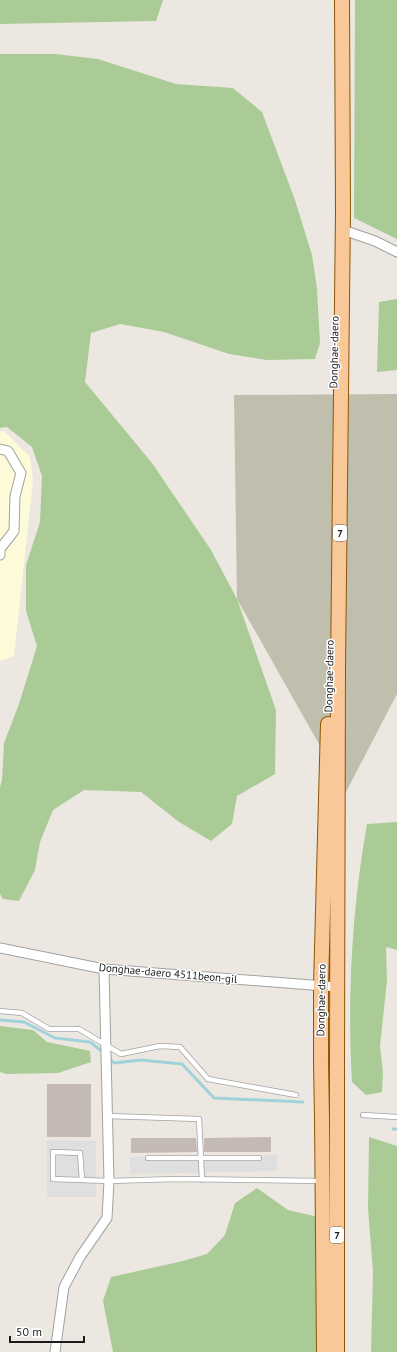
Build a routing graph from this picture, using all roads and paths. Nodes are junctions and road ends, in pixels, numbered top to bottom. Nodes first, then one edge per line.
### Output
1 (336, 0) edge
2 (342, 0) edge
3 (343, 230) junction
4 (397, 252) edge
5 (0, 449) edge
6 (0, 556) edge
7 (0, 948) edge
8 (104, 968) junction
9 (321, 986) junction
10 (337, 987) junction
11 (0, 1011) edge
12 (106, 1045) junction
13 (296, 1095) dead end
14 (363, 1115) dead end
15 (107, 1116) junction
16 (397, 1117) edge
17 (201, 1157) junction
18 (148, 1158) dead end
19 (259, 1158) dead end
20 (82, 1180) junction
21 (202, 1180) junction
22 (109, 1181) junction
23 (323, 1181) junction
24 (55, 1352) edge
25 (324, 1352) edge
26 (337, 1352) edge

1 - 9 main road, Donghae-daero / 7
2 - 3 main road, Donghae-daero / 7
3 - 4 street
3 - 10 main road, Donghae-daero / 7
5 - 6 street
7 - 8 street, Donghae-daero 4511beon-gil
8 - 9 street, Donghae-daero 4511beon-gil
8 - 12 street
9 - 10 street, Donghae-daero 4511beon-gil
9 - 23 main road, Donghae-daero / 7, bridge
10 - 26 main road, Donghae-daero / 7, bridge
11 - 12 lane
12 - 13 lane
12 - 15 street
14 - 16 lane
15 - 17 lane
15 - 22 street
17 - 18 lane
17 - 19 lane
17 - 21 lane
20 - 20 lane
20 - 22 lane
21 - 22 lane
21 - 23 lane
22 - 24 street
23 - 25 main road, Donghae-daero / 7

